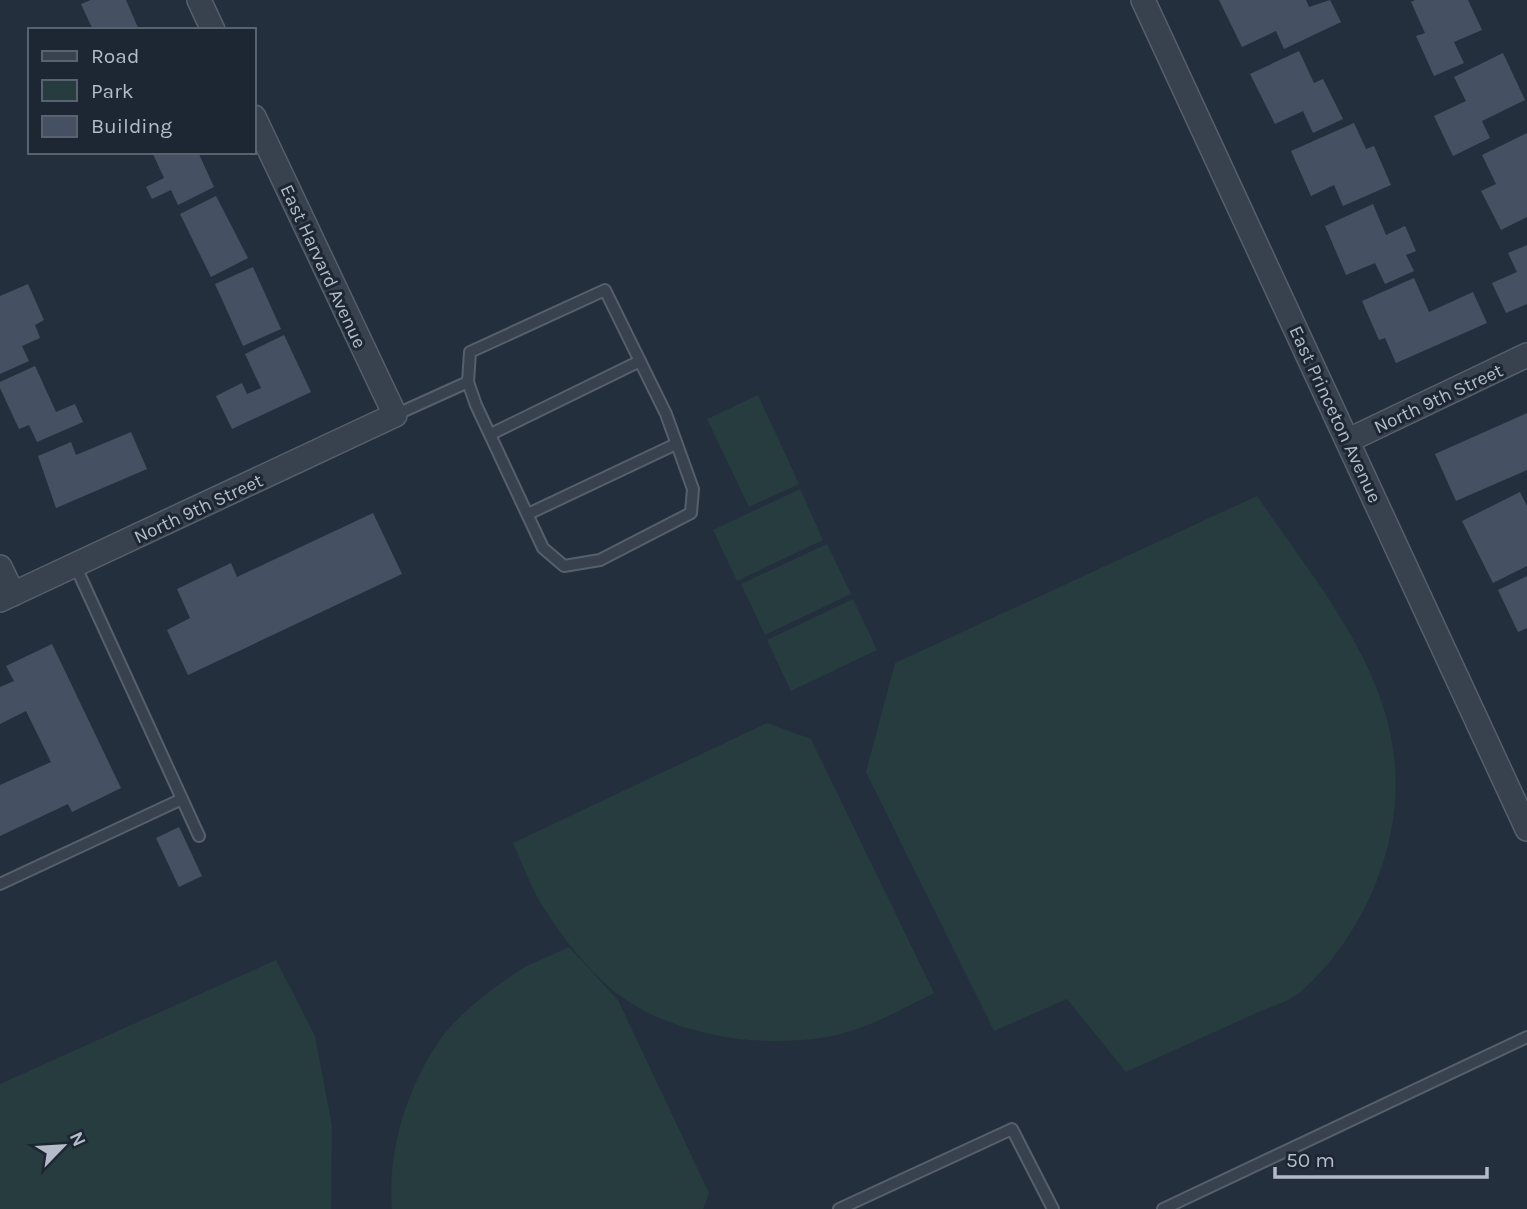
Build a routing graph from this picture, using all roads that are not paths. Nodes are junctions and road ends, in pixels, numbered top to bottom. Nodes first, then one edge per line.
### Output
1 (199, 0) edge
2 (1143, 0) edge
3 (212, 28) edge
4 (256, 121) edge
5 (1527, 355) edge
6 (640, 361) junction
7 (468, 382) junction
8 (395, 415) junction
9 (491, 433) junction
10 (1349, 440) junction
11 (677, 444) junction
12 (528, 514) junction
13 (75, 565) junction
14 (0, 567) edge
15 (6, 597) edge
16 (182, 799) junction
17 (1527, 828) edge
18 (199, 836) dead end
19 (0, 884) edge
20 (1527, 1037) edge
21 (839, 1209) edge
22 (1052, 1209) edge
23 (1163, 1209) edge

1 - 3 street
2 - 10 street, East Princeton Avenue
4 - 8 street, East Harvard Avenue
5 - 10 street, North 9th Street
6 - 7 lane
6 - 9 lane
6 - 11 lane
7 - 8 lane
7 - 9 lane
8 - 13 street, North 9th Street
9 - 12 lane
10 - 17 street, East Princeton Avenue
11 - 12 lane
11 - 12 lane
13 - 15 street, North 9th Street
13 - 16 lane
14 - 15 street
16 - 18 lane
16 - 19 lane
20 - 23 lane
21 - 22 lane

